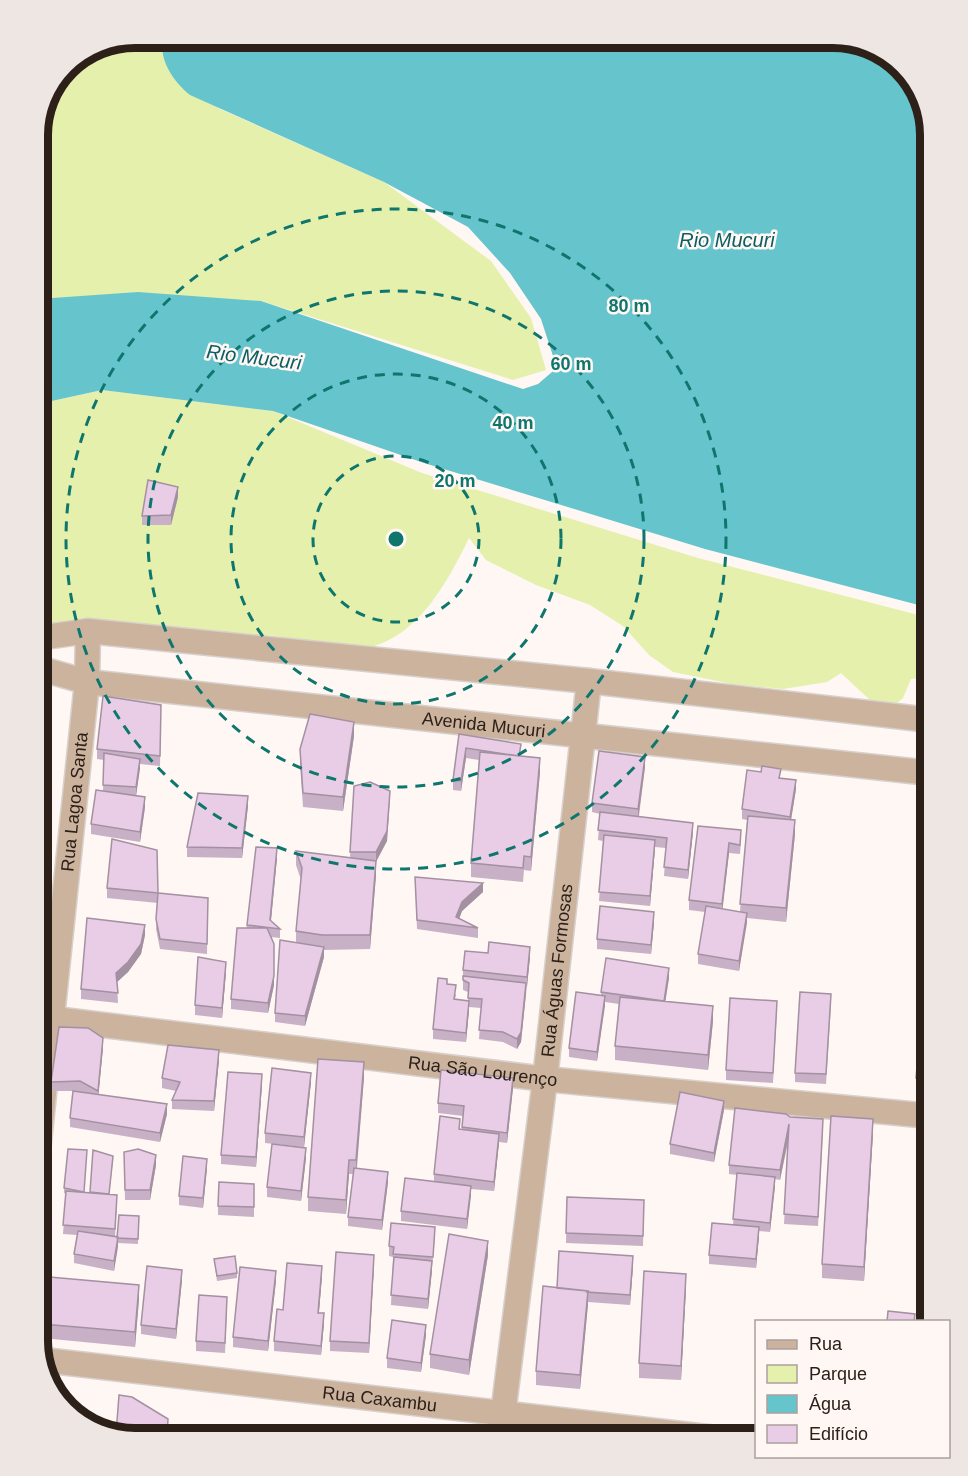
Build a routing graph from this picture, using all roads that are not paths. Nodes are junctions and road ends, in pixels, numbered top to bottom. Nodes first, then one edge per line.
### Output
1 (88, 631) junction
2 (48, 637) edge
3 (48, 671) edge
4 (589, 681) junction
5 (87, 682) junction
6 (920, 719) edge
7 (584, 736) junction
8 (920, 772) edge
9 (48, 987) edge
10 (48, 1018) edge
11 (545, 1079) junction
12 (920, 1115) edge
13 (51, 1361) edge
14 (502, 1412) junction
15 (501, 1428) edge
16 (634, 1428) edge

1 - 2 street
1 - 4 street
1 - 5 street, Rua Lagoa Santa
3 - 5 street, Avenida Mucuri
4 - 6 street
4 - 7 street, Rua Águas Formosas
5 - 7 street, Avenida Mucuri
5 - 9 street, Rua Lagoa Santa
7 - 8 street, Avenida Mucuri
7 - 11 street, Rua Águas Formosas
10 - 11 street, Rua São Lourenço
11 - 12 street, Rua São Lourenço
11 - 14 street, Rua Águas Formosas
13 - 14 street, Rua Caxambu
14 - 15 street, Rua Águas Formosas
14 - 16 street, Rua Caxambu

